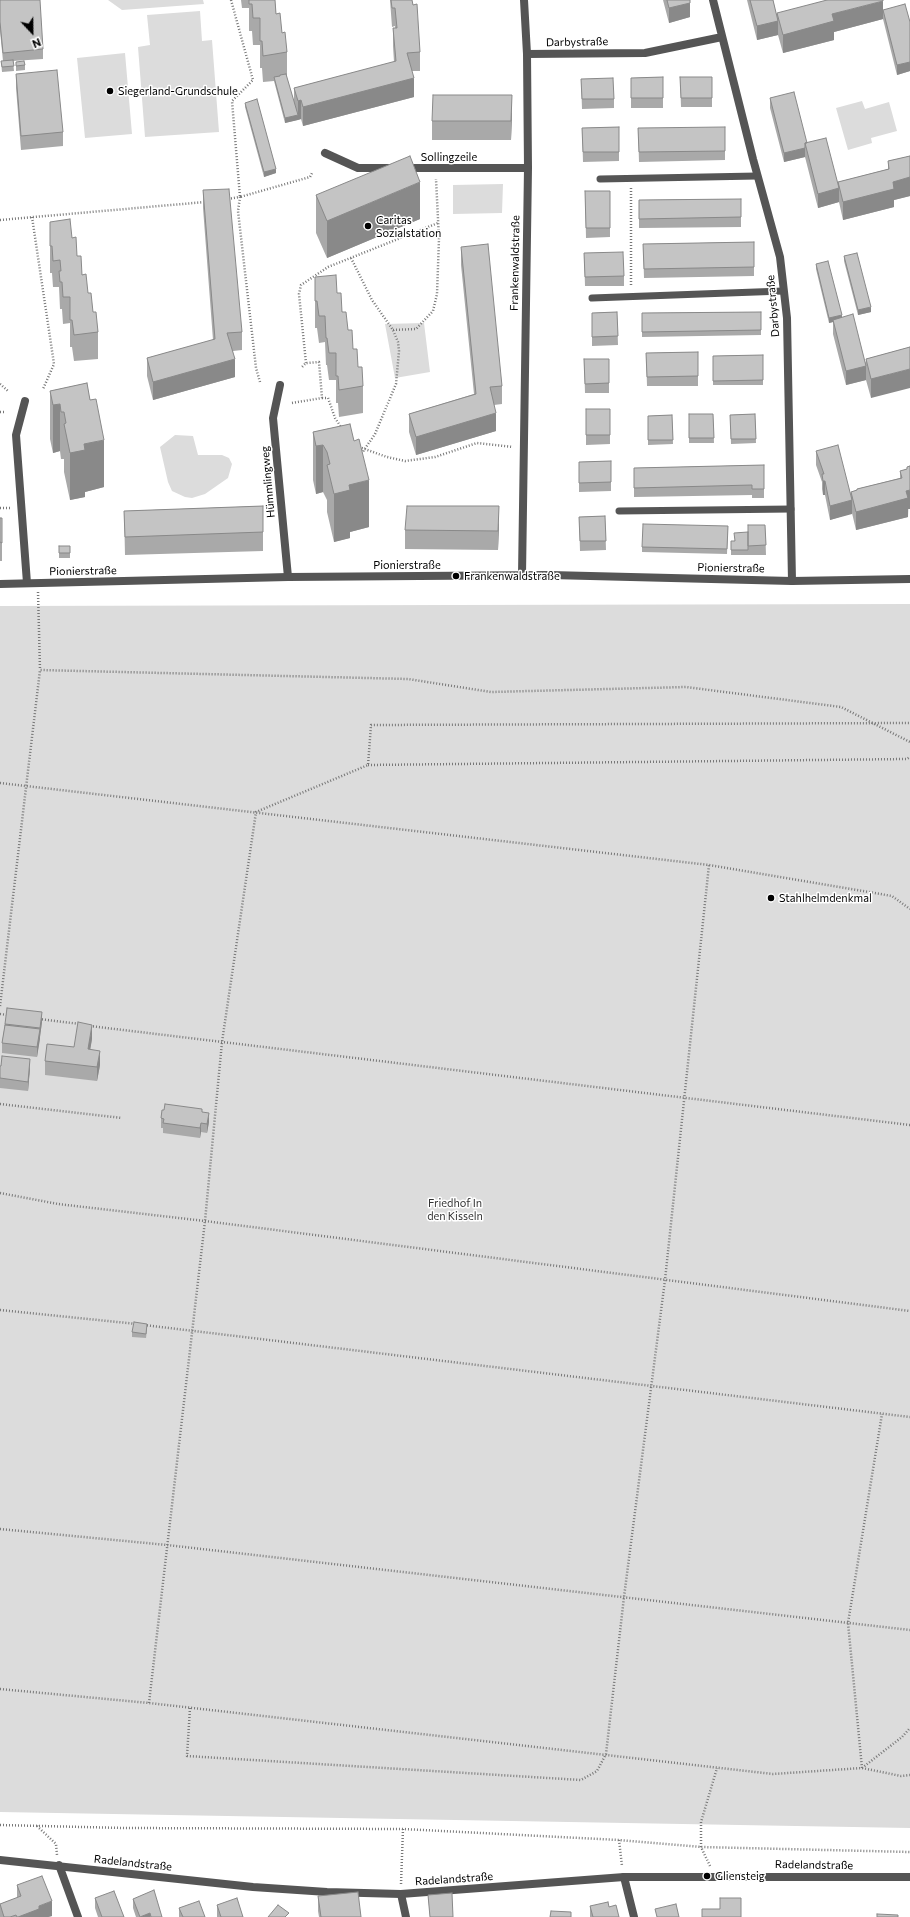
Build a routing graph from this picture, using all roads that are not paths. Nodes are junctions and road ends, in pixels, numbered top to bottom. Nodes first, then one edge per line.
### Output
1 (524, 0) edge
2 (714, 0) edge
3 (722, 36) junction
4 (527, 54) junction
5 (325, 153) dead end
6 (528, 168) junction
7 (757, 176) junction
8 (600, 179) dead end
9 (783, 291) junction
10 (592, 298) dead end
11 (280, 385) dead end
12 (25, 401) dead end
13 (790, 509) junction
14 (619, 511) dead end
15 (522, 575) junction
16 (288, 577) junction
17 (910, 579) edge
18 (792, 581) junction
19 (27, 583) junction
20 (0, 584) edge
21 (0, 1860) edge
22 (59, 1865) junction
23 (624, 1876) junction
24 (910, 1877) edge
25 (401, 1894) junction
26 (78, 1917) edge
27 (406, 1917) edge
28 (634, 1917) edge

1 - 4 street, Frankenwaldstraße
2 - 3 street, Darbystraße
3 - 4 street, Darbystraße
3 - 7 street, Darbystraße
4 - 6 street, Frankenwaldstraße
5 - 6 street, Sollingzeile
6 - 15 street, Frankenwaldstraße
7 - 8 lane
7 - 9 street, Darbystraße
9 - 10 lane
9 - 13 street, Darbystraße
11 - 16 street, Hümmlingweg
12 - 19 street
13 - 14 lane
13 - 18 street, Darbystraße
15 - 16 street, Pionierstraße
15 - 18 street, Pionierstraße
16 - 19 street, Pionierstraße
17 - 18 street, Pionierstraße
19 - 20 street, Pionierstraße
21 - 22 street, Radelandstraße
22 - 25 street, Radelandstraße
22 - 26 street
23 - 24 street, Radelandstraße
23 - 25 street, Radelandstraße
23 - 28 street
25 - 27 street

